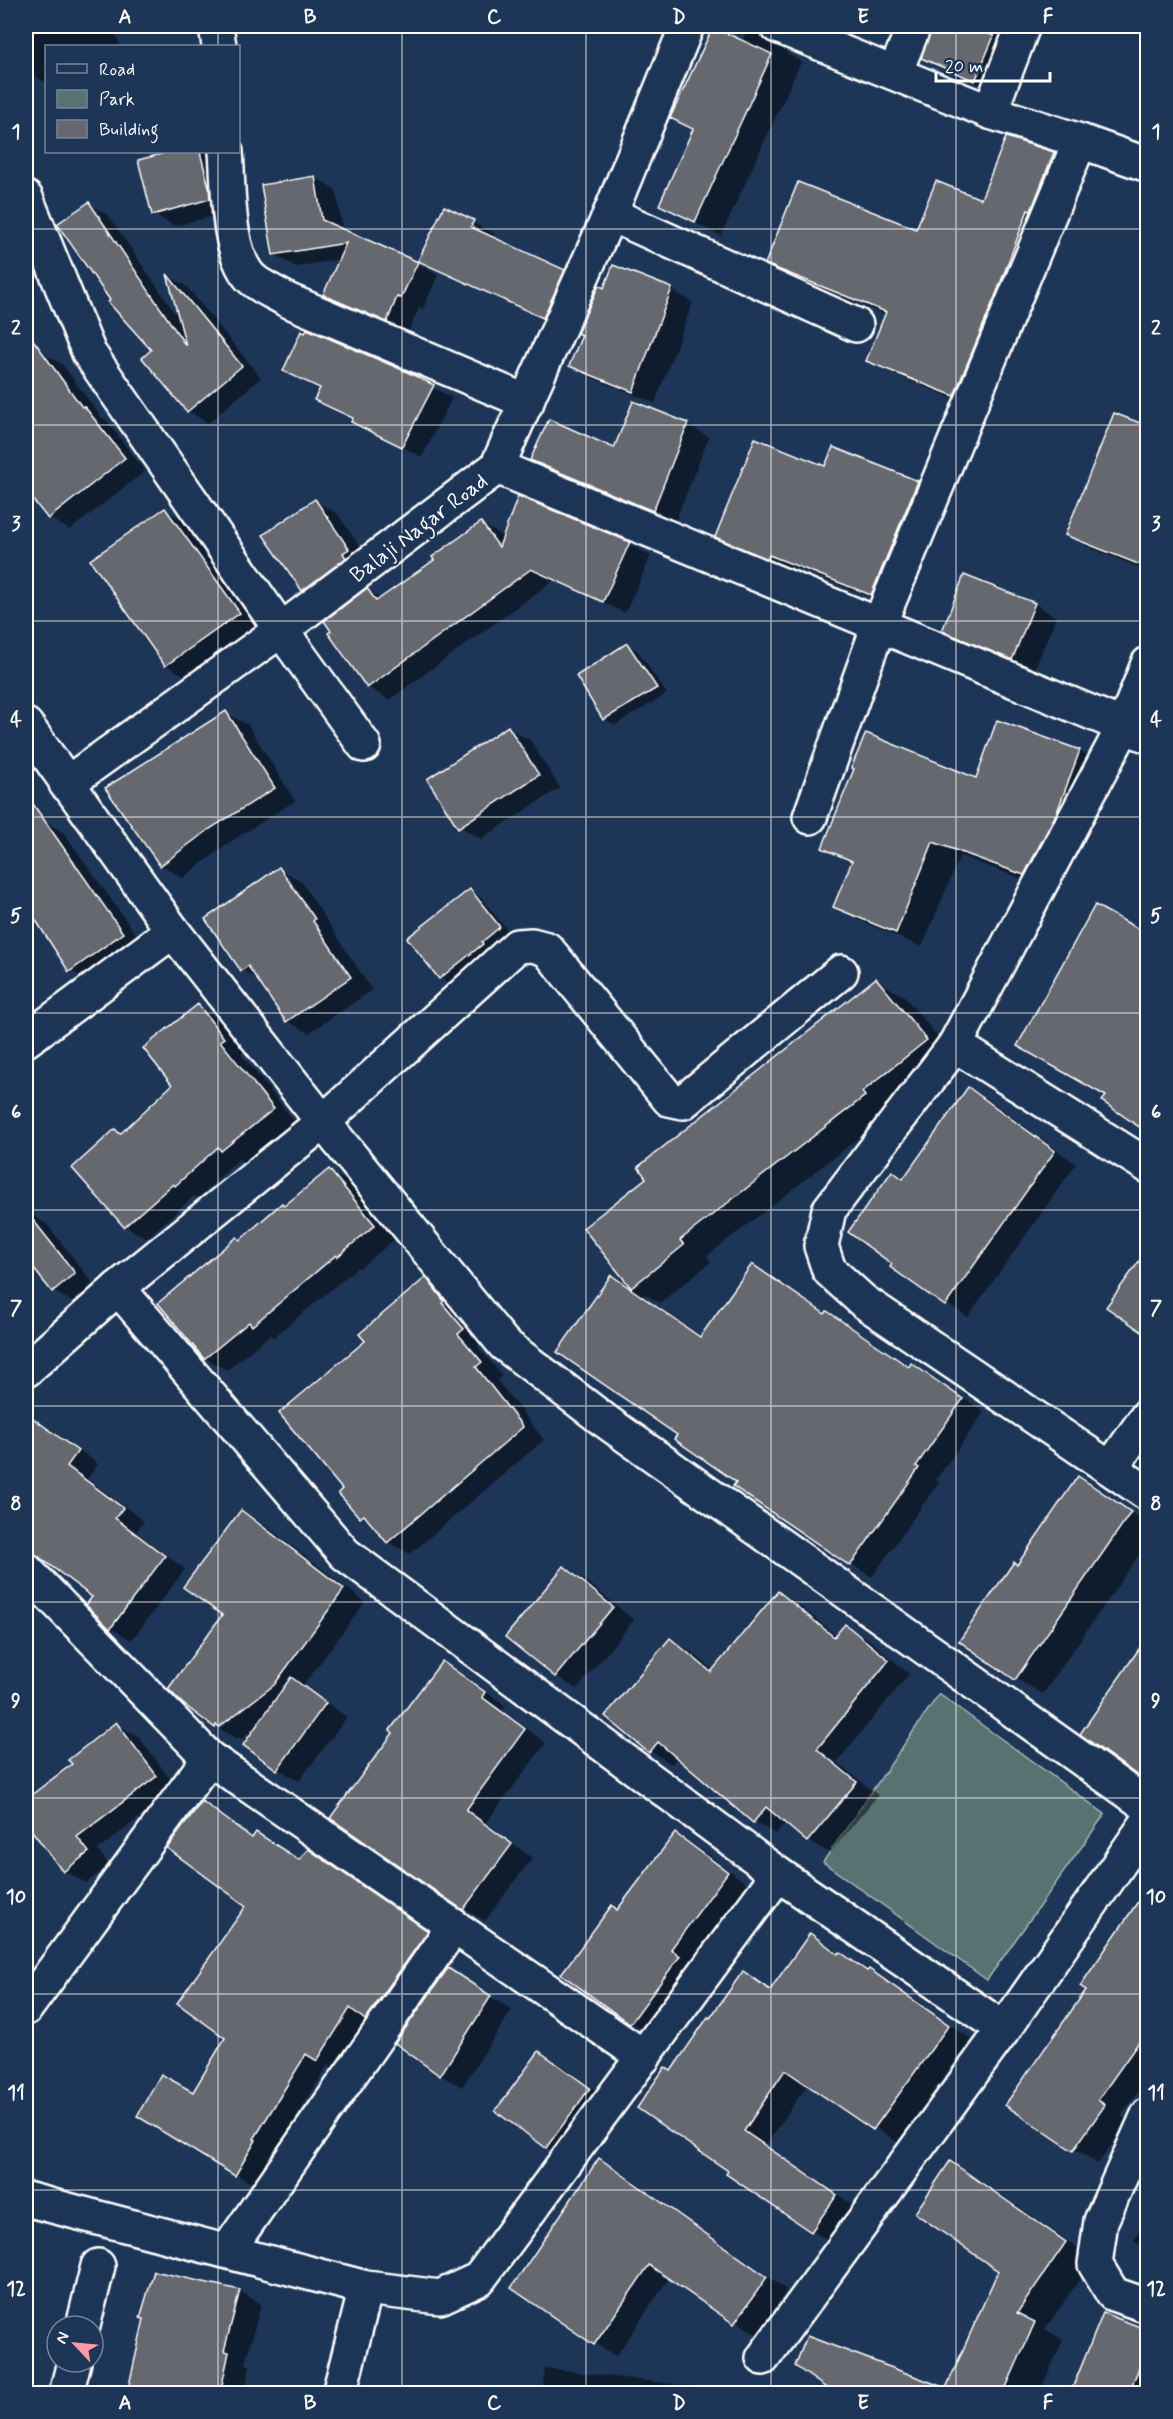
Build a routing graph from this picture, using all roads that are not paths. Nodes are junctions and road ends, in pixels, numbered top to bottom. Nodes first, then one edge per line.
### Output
1 (216, 26) edge
2 (687, 26) edge
3 (777, 26) edge
4 (914, 26) edge
5 (1023, 26) edge
6 (219, 45) edge
7 (895, 73) junction
8 (990, 112) junction
9 (1080, 141) junction
10 (226, 153) edge
11 (1148, 165) edge
12 (26, 198) edge
13 (610, 214) junction
14 (856, 325) dead end
15 (527, 402) junction
16 (497, 467) junction
17 (879, 625) junction
18 (281, 630) junction
19 (1148, 664) edge
20 (26, 725) edge
21 (1135, 732) edge
22 (364, 745) dead end
23 (66, 784) junction
24 (810, 817) dead end
25 (173, 931) junction
26 (841, 972) dead end
27 (26, 1040) edge
28 (955, 1045) junction
29 (323, 1122) junction
30 (1148, 1166) edge
31 (118, 1288) junction
32 (26, 1370) edge
33 (1148, 1415) edge
34 (1111, 1468) junction
35 (1148, 1494) edge
36 (26, 1570) edge
37 (209, 1758) junction
38 (1148, 1806) edge
39 (1148, 1822) edge
40 (778, 1874) junction
41 (454, 1926) junction
42 (26, 2008) edge
43 (1004, 2029) junction
44 (644, 2057) junction
45 (1148, 2115) edge
46 (26, 2199) edge
47 (228, 2250) junction
48 (98, 2266) dead end
49 (366, 2288) junction
50 (1148, 2306) edge
51 (86, 2314) edge
52 (763, 2358) dead end
53 (71, 2374) edge
54 (66, 2394) edge
55 (339, 2394) edge

1 - 6 street
2 - 13 street, Balaji Nagar Road
3 - 7 street
4 - 7 street
5 - 8 street
7 - 8 street
8 - 9 street
9 - 11 street
9 - 17 street
10 - 15 street
12 - 18 street
13 - 14 street
13 - 15 street, Balaji Nagar Road
15 - 16 street, Balaji Nagar Road
16 - 17 street
16 - 18 street, Balaji Nagar Road
17 - 21 street
17 - 24 street
18 - 22 street
18 - 23 street, Balaji Nagar Road
19 - 21 street
20 - 23 street
21 - 28 street
23 - 25 street
25 - 27 street
25 - 29 street
26 - 29 street
28 - 30 street
28 - 34 street
29 - 31 street
29 - 38 street
31 - 32 street
31 - 40 street
33 - 34 street
34 - 35 street
36 - 37 street
37 - 41 street
37 - 42 street
39 - 43 street
40 - 43 street
40 - 44 street
41 - 44 street
41 - 47 street
43 - 52 street
44 - 49 street
45 - 50 street
46 - 47 street
47 - 49 street
48 - 51 street
49 - 55 street
53 - 54 street

